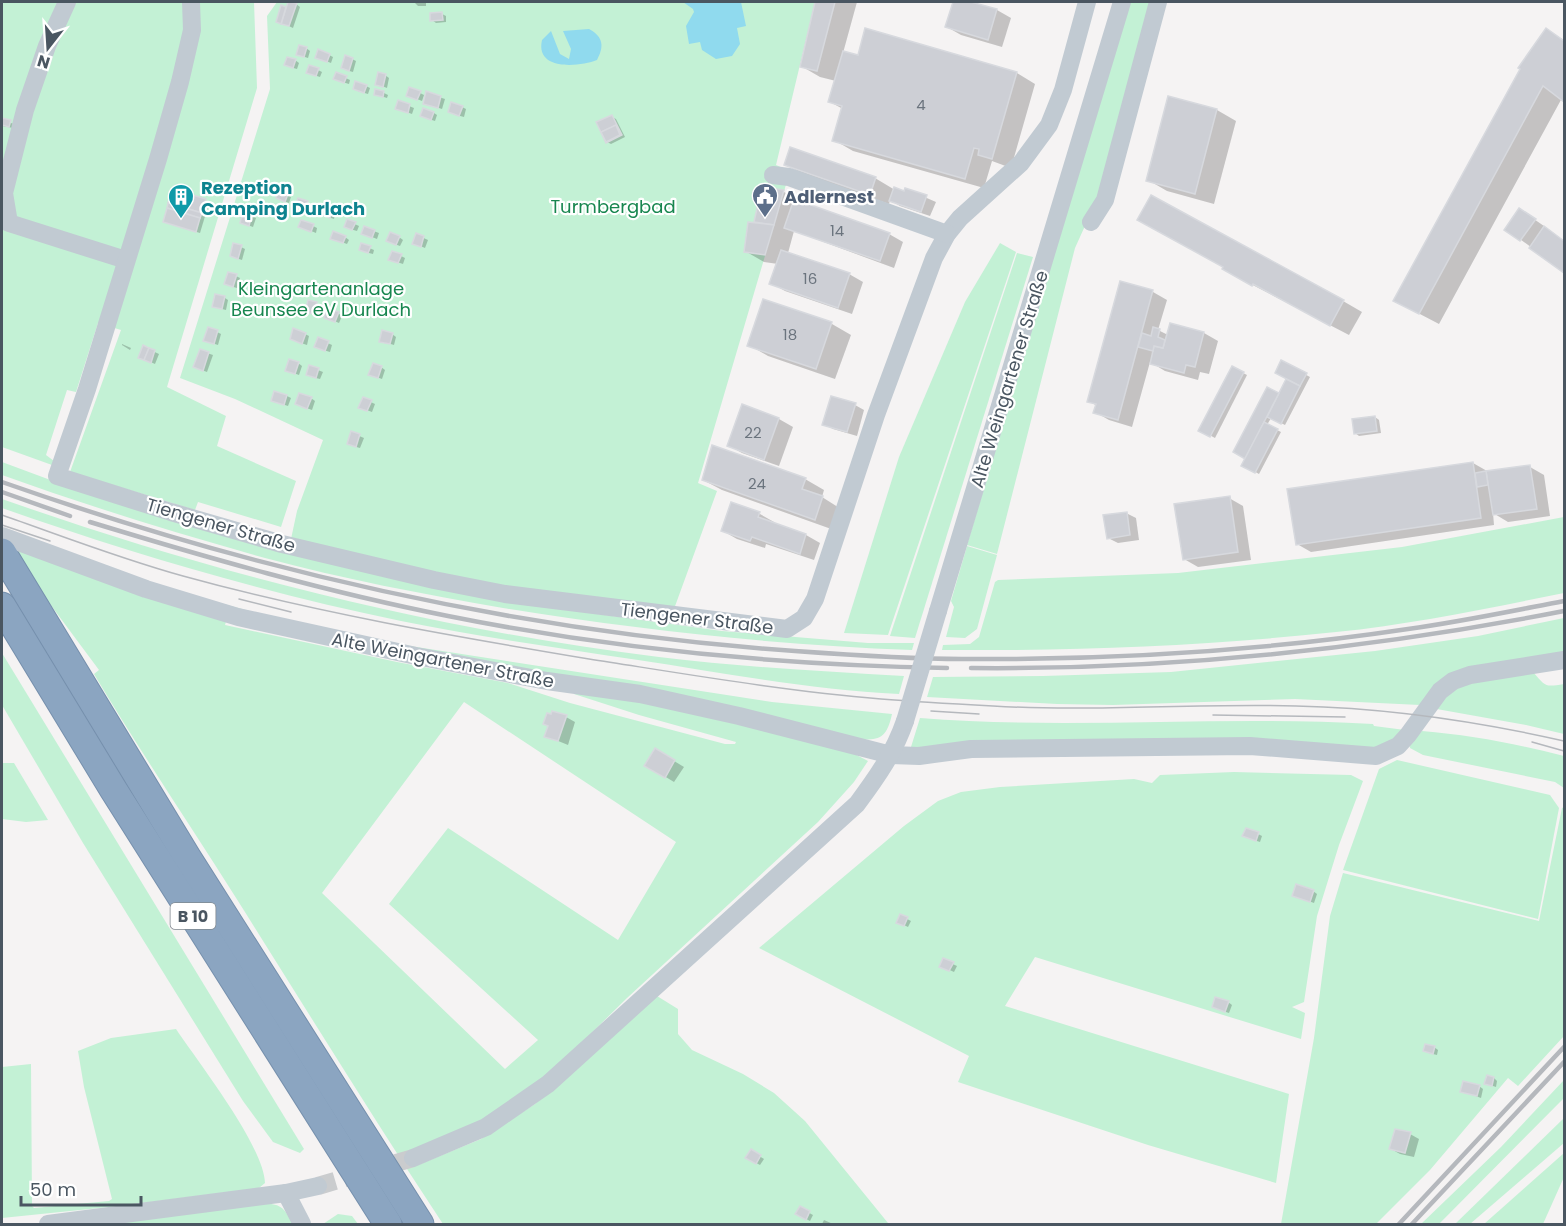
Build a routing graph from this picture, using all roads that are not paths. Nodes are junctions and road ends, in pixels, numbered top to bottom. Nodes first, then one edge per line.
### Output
1 (67, 2) edge
2 (191, 2) edge
3 (1087, 2) edge
4 (1122, 2) edge
5 (1158, 2) edge
6 (773, 175) dead end
7 (1091, 222) dead end
8 (947, 234) junction
9 (126, 260) junction
10 (2, 536) edge
11 (2, 552) edge
12 (2, 606) edge
13 (1564, 660) edge
14 (891, 755) junction
15 (413, 1158) tunnel mouth
16 (386, 1171) junction
17 (318, 1186) tunnel mouth
18 (286, 1193) junction
19 (48, 1224) edge
20 (302, 1224) edge
21 (388, 1224) edge
22 (420, 1224) edge
23 (428, 1224) edge

1 - 9 street
2 - 9 street
3 - 8 street, Tiengener Straße
4 - 14 street, Alte Weingartener Straße, bridge
5 - 7 street
6 - 8 street
8 - 9 street, Tiengener Straße
10 - 14 street, Alte Weingartener Straße
11 - 16 highway, B 10
12 - 21 highway, B 10
13 - 14 street
14 - 15 street, Alte Weingartener Straße
16 - 22 highway, B 10
16 - 23 highway
17 - 18 street
18 - 19 street
18 - 20 street

